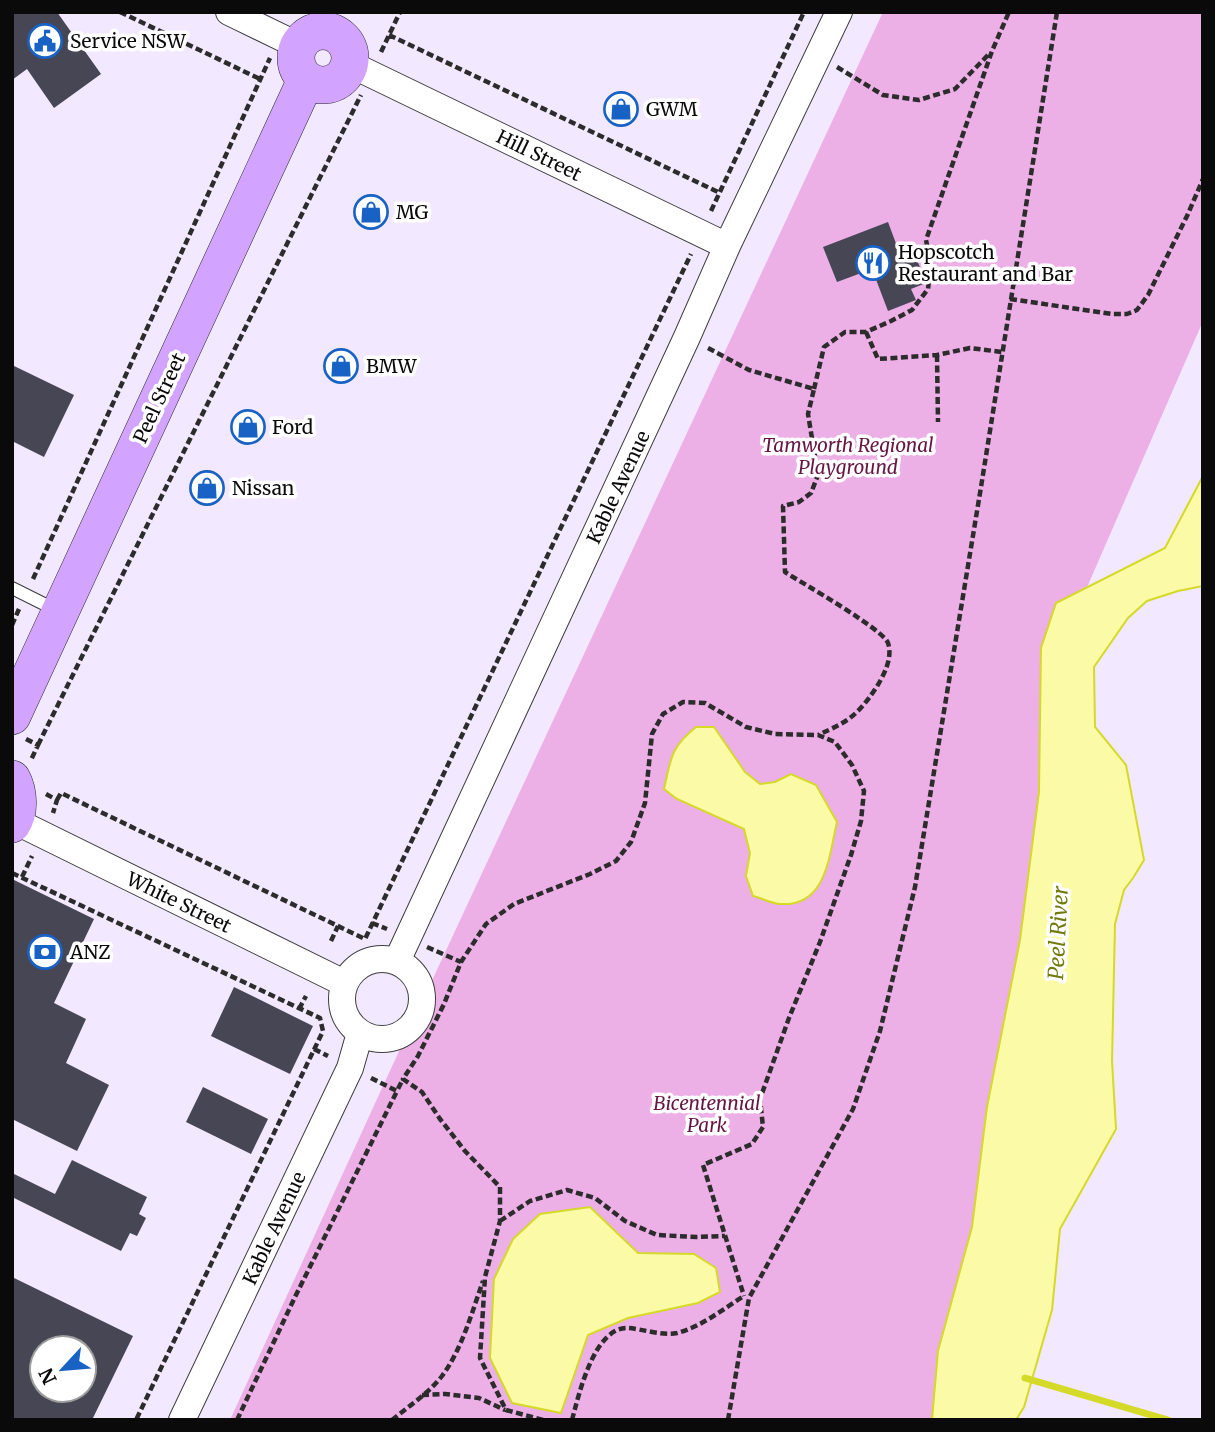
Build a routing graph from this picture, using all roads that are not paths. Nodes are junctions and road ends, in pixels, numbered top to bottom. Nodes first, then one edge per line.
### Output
1 (229, 12) edge
2 (839, 12) edge
3 (350, 46) edge
4 (295, 54) junction
5 (727, 246) junction
6 (12, 588) edge
7 (60, 611) junction
8 (12, 716) edge
9 (12, 779) edge
10 (14, 823) edge
11 (397, 961) junction
12 (344, 983) junction
13 (359, 1033) junction
14 (182, 1420) edge

1 - 4 street
2 - 5 street, Kable Avenue
3 - 4 main road
3 - 4 main road
3 - 5 street, Hill Street
4 - 7 main road, Peel Street
5 - 11 street, Kable Avenue
6 - 7 lane
7 - 8 main road, Peel Street
9 - 10 main road
10 - 12 street, White Street
11 - 12 street
11 - 13 street
12 - 13 street
13 - 14 street, Kable Avenue

